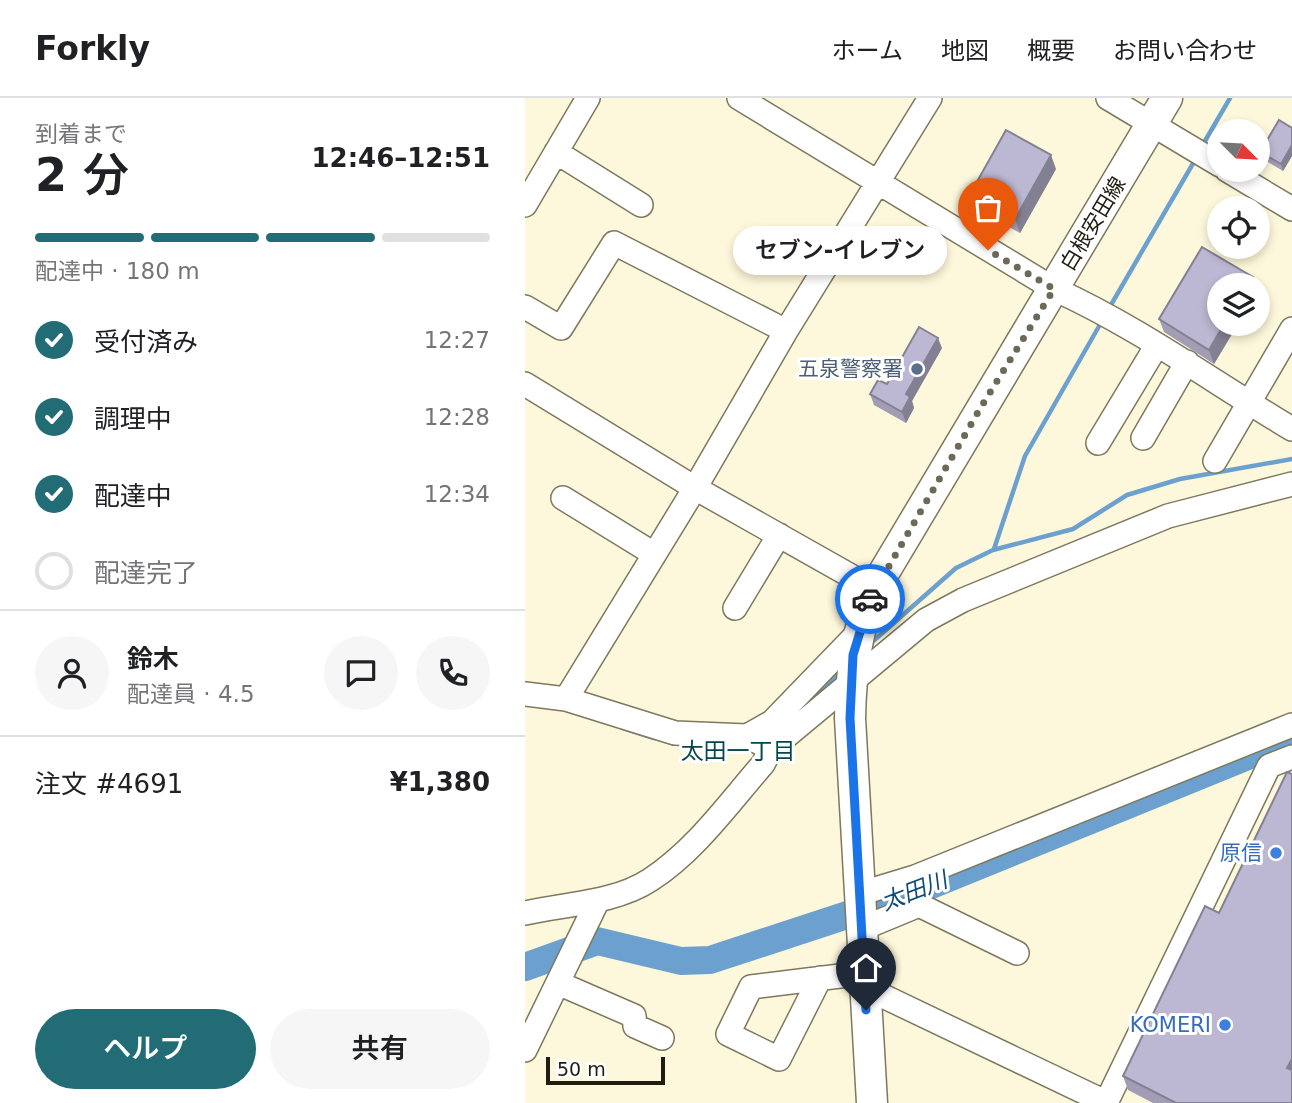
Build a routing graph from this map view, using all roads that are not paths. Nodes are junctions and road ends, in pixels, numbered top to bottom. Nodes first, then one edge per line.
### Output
1 (588, 98) edge
2 (739, 98) edge
3 (930, 98) edge
4 (1108, 98) edge
5 (1167, 98) edge
6 (1152, 124) junction
7 (556, 152) junction
8 (1207, 157) edge
9 (1247, 182) edge
10 (879, 184) junction
11 (525, 205) edge
12 (641, 205) dead end
13 (1292, 209) edge
14 (1054, 289) junction
15 (525, 307) edge
16 (1292, 329) edge
17 (786, 331) junction
18 (1157, 345) junction
19 (1187, 362) junction
20 (525, 384) edge
21 (1247, 403) junction
22 (1292, 429) edge
23 (1143, 438) dead end
24 (1098, 443) dead end
25 (1215, 461) dead end
26 (1292, 484) edge
27 (695, 488) junction
28 (563, 498) dead end
29 (779, 535) junction
30 (654, 554) junction
31 (874, 589) junction
32 (736, 608) dead end
33 (857, 634) junction
34 (851, 679) junction
35 (525, 694) edge
36 (566, 699) junction
37 (1292, 725) edge
38 (747, 736) junction
39 (771, 749) junction
40 (1292, 757) edge
41 (859, 894) junction
42 (599, 900) junction
43 (525, 913) edge
44 (861, 929) junction
45 (1017, 953) dead end
46 (821, 978) dead end
47 (864, 980) junction
48 (558, 983) junction
49 (662, 1038) dead end
50 (525, 1050) edge
51 (872, 1103) edge
52 (1106, 1103) edge

1 - 7 street
2 - 10 street
3 - 10 street
4 - 6 street
5 - 6 main road, 白根安田線
6 - 8 street
6 - 14 main road, 白根安田線
7 - 11 street
7 - 12 street
9 - 13 street
10 - 14 street
10 - 17 street
14 - 18 street
14 - 31 main road, 白根安田線
15 - 17 street
16 - 21 street
17 - 27 street
18 - 19 street
18 - 24 street
19 - 21 street
19 - 23 street
20 - 27 street
21 - 22 street
21 - 25 street
26 - 34 street
27 - 29 street
27 - 30 street
28 - 30 street
29 - 31 street
29 - 32 street
30 - 36 street
31 - 33 main road, 白根安田線
33 - 34 main road, 白根安田線
33 - 38 street
34 - 39 street
34 - 41 main road, 白根安田線
35 - 36 street
36 - 38 street
37 - 41 street
38 - 39 street
39 - 42 street
40 - 52 street
41 - 44 main road, 白根安田線
42 - 43 street
42 - 48 street
44 - 45 street
44 - 47 main road, 白根安田線
46 - 47 street
47 - 51 main road, 白根安田線
47 - 52 street
48 - 49 street
48 - 50 street

